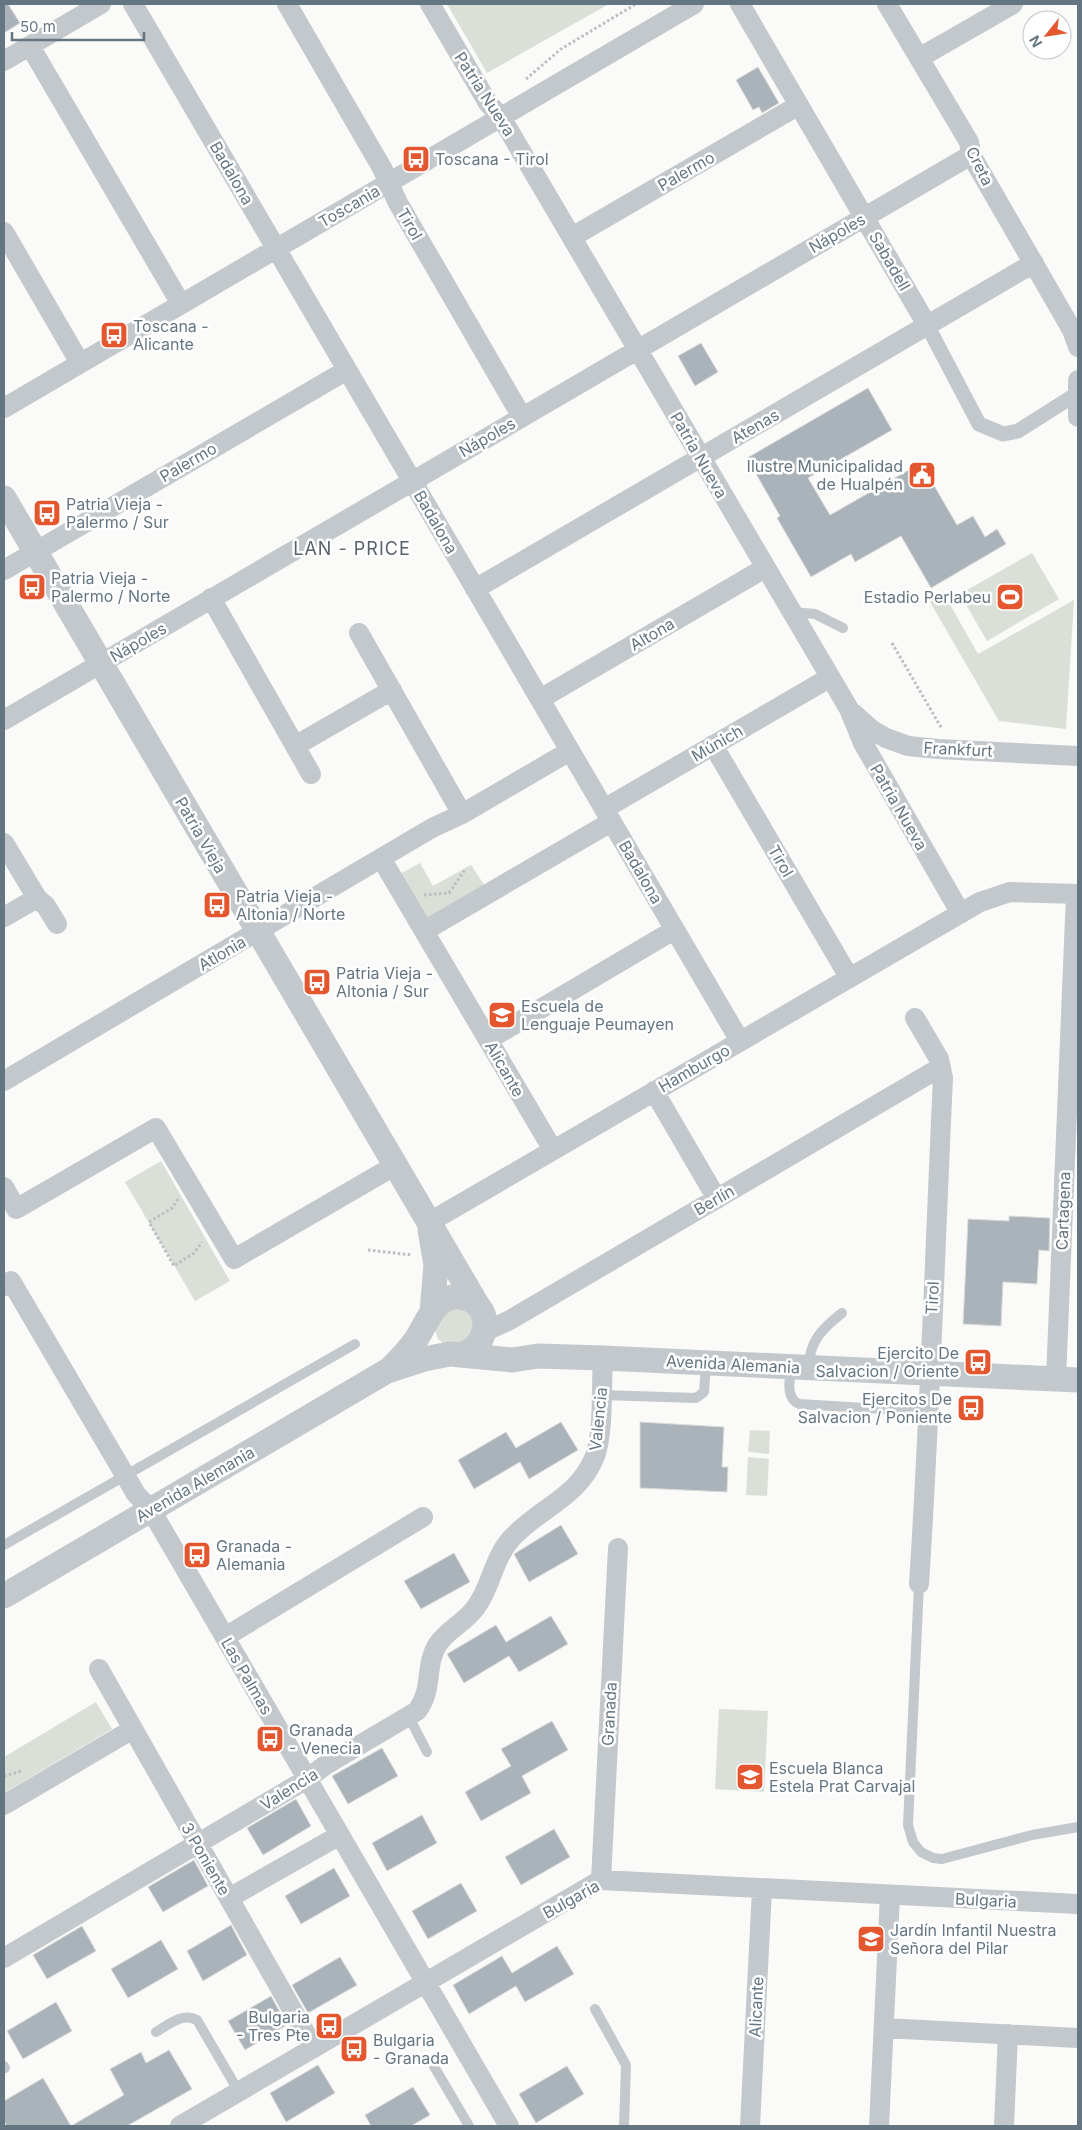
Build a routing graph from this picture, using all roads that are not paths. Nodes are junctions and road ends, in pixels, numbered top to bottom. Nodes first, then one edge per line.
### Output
1 (133, 4) edge
2 (287, 4) edge
3 (430, 4) edge
4 (694, 4) edge
5 (740, 4) edge
6 (887, 4) edge
7 (1013, 4) edge
8 (94, 6) edge
9 (30, 46) junction
10 (919, 58) junction
11 (4, 61) edge
12 (799, 105) junction
13 (501, 116) junction
14 (971, 155) junction
15 (388, 182) junction
16 (865, 217) junction
17 (4, 232) edge
18 (572, 237) junction
19 (276, 248) junction
20 (1034, 263) junction
21 (181, 304) junction
22 (927, 325) junction
23 (1076, 334) edge
24 (638, 350) junction
25 (80, 363) junction
26 (347, 370) junction
27 (1078, 380) edge
28 (1078, 393) edge
29 (4, 408) edge
30 (522, 417) junction
31 (1078, 417) edge
32 (701, 458) junction
33 (412, 481) junction
34 (4, 498) edge
35 (35, 551) junction
36 (765, 568) junction
37 (4, 570) edge
38 (475, 589) junction
39 (211, 598) junction
40 (791, 611) junction
41 (843, 628) dead end
42 (359, 633) dead end
43 (101, 663) junction
44 (829, 678) junction
45 (392, 690) junction
46 (540, 699) junction
47 (849, 709) junction
48 (4, 720) edge
49 (713, 745) junction
50 (295, 746) junction
51 (570, 751) junction
52 (1078, 756) edge
53 (311, 774) dead end
54 (462, 814) junction
55 (608, 815) junction
56 (4, 843) edge
57 (381, 858) junction
58 (11, 870) edge
59 (1077, 894) edge
60 (37, 898) junction
61 (960, 912) junction
62 (4, 917) edge
63 (57, 924) dead end
64 (674, 930) junction
65 (424, 931) junction
66 (258, 932) junction
67 (849, 977) junction
68 (914, 1018) dead end
69 (1074, 1019) edge
70 (488, 1040) junction
71 (740, 1041) junction
72 (941, 1067) junction
73 (4, 1081) edge
74 (654, 1091) junction
75 (553, 1150) junction
76 (394, 1166) junction
77 (4, 1187) edge
78 (717, 1199) junction
79 (428, 1223) junction
80 (8, 1284) edge
81 (478, 1306) junction
82 (842, 1313) dead end
83 (430, 1316) junction
84 (486, 1332) junction
85 (355, 1344) dead end
86 (457, 1354) junction
87 (538, 1356) junction
88 (602, 1358) junction
89 (706, 1362) junction
90 (800, 1367) junction
91 (387, 1371) junction
92 (930, 1373) junction
93 (1067, 1379) edge
94 (600, 1395) junction
95 (930, 1412) junction
96 (125, 1476) junction
97 (151, 1510) junction
98 (423, 1517) dead end
99 (4, 1545) edge
100 (618, 1548) dead end
101 (919, 1584) joint
102 (4, 1596) edge
103 (225, 1637) junction
104 (99, 1669) dead end
105 (409, 1717) junction
106 (133, 1729) junction
107 (427, 1752) dead end
108 (308, 1779) junction
109 (4, 1805) edge
110 (1078, 1827) edge
111 (340, 1835) junction
112 (198, 1844) junction
113 (601, 1880) junction
114 (762, 1889) junction
115 (890, 1895) junction
116 (229, 1898) junction
117 (1078, 1904) edge
118 (4, 1958) edge
119 (426, 1983) junction
120 (595, 2009) dead end
121 (884, 2028) junction
122 (156, 2032) dead end
123 (1008, 2034) junction
124 (1078, 2038) edge
125 (314, 2048) junction
126 (432, 2063) dead end
127 (239, 2092) junction
128 (183, 2126) edge
129 (468, 2126) edge
130 (509, 2126) edge
131 (624, 2126) edge
132 (750, 2126) edge
133 (879, 2126) edge
134 (1004, 2126) edge

1 - 19 street, Badalona
2 - 15 street, Tirol
3 - 13 street, Patria Nueva
4 - 13 street, Toscania
5 - 12 street, Sabadell
6 - 10 street, Creta
7 - 10 street
8 - 9 street
9 - 11 street
9 - 21 street
10 - 14 street, Creta
12 - 16 street, Sabadell
12 - 18 street, Palermo
13 - 15 street, Toscania
13 - 18 street, Patria Nueva
14 - 16 street, Nápoles
14 - 20 street, Creta
15 - 19 street, Toscania
15 - 30 street, Tirol
16 - 22 street, Sabadell
16 - 24 street, Nápoles
17 - 25 street
18 - 24 street, Patria Nueva
19 - 21 street, Toscania
19 - 26 street, Badalona
20 - 22 street, Atenas
20 - 23 street, Creta
21 - 25 street, Toscania
22 - 28 street, Sabadell
22 - 32 street, Atenas
24 - 30 street, Nápoles
24 - 32 street, Patria Nueva
25 - 29 street, Toscania
26 - 33 street, Badalona
26 - 35 street, Palermo
27 - 28 street
28 - 31 street
30 - 33 street, Nápoles
32 - 36 street, Patria Nueva
32 - 38 street, Atenas
33 - 38 street, Badalona
33 - 39 street, Nápoles
34 - 35 street, Patria Vieja
35 - 37 street, Palermo
35 - 43 street, Patria Vieja
36 - 40 street, Patria Nueva
36 - 46 street, Altona
38 - 46 street, Badalona
39 - 43 street, Nápoles
39 - 50 street
40 - 41 lane
40 - 44 street, Patria Nueva
42 - 45 street
43 - 48 street, Nápoles
43 - 66 street, Patria Vieja
44 - 47 street, Patria Nueva
44 - 49 street, Múnich
45 - 50 street
45 - 54 street
46 - 51 street, Badalona
47 - 52 street, Frankfurt
47 - 61 street, Patria Nueva
49 - 55 street, Múnich
49 - 67 street, Tirol
50 - 53 street
51 - 54 street, Atlonia
51 - 55 street, Badalona
54 - 57 street, Atlonia
55 - 64 street, Badalona
55 - 65 street, Múnich
56 - 58 street
57 - 65 street, Alicante
57 - 66 street, Atlonia
58 - 60 street
59 - 61 street
59 - 69 street, Cartagena
60 - 62 street
60 - 63 street
61 - 67 street, Hamburgo
64 - 70 street
64 - 71 street, Badalona
65 - 70 street, Alicante
66 - 73 street, Atlonia
66 - 76 street, Patria Vieja
67 - 71 street, Hamburgo
68 - 72 street, Tirol
69 - 93 street, Cartagena
70 - 75 street, Alicante
71 - 74 street, Hamburgo
72 - 78 street, Berlín
72 - 92 street, Tirol
74 - 75 street, Hamburgo
74 - 78 street
75 - 79 street, Hamburgo
76 - 77 street
76 - 79 street, Patria Vieja
78 - 84 street, Berlín
79 - 81 street, Patria Vieja
79 - 83 street, Patria Vieja
80 - 96 street, Las Palmas
81 - 83 street, Avenida Alemania
81 - 84 street
82 - 90 lane
83 - 86 street
83 - 91 street, Avenida Alemania
84 - 86 street, Avenida Alemania
84 - 87 street, Avenida Alemania
85 - 96 lane
86 - 87 street, Avenida Alemania
86 - 91 street, Avenida Alemania
87 - 88 street, Avenida Alemania
88 - 89 street, Avenida Alemania
88 - 94 street, Valencia
89 - 90 street, Avenida Alemania
89 - 94 lane
90 - 92 street, Avenida Alemania
90 - 95 lane
91 - 97 street, Avenida Alemania
92 - 93 street, Avenida Alemania
92 - 95 street, Tirol
94 - 105 street, Valencia
95 - 101 street, Tirol
96 - 97 street, Las Palmas
96 - 99 lane
97 - 102 street, Avenida Alemania
97 - 103 street, Las Palmas
98 - 103 street
100 - 113 street, Granada
101 - 110 lane
103 - 108 street, Las Palmas
104 - 106 street, 3 Poniente
105 - 107 lane
105 - 108 street, Valencia
106 - 109 street
106 - 112 street, 3 Poniente
108 - 111 street, Las Palmas
108 - 112 street, Valencia
111 - 116 street
111 - 119 street, Las Palmas
112 - 116 street, 3 Poniente
112 - 118 street, Valencia
113 - 114 street, Bulgaria
113 - 119 street, Bulgaria
114 - 115 street, Bulgaria
114 - 132 street, Alicante
115 - 117 street, Bulgaria
115 - 121 street
116 - 125 street, 3 Poniente
119 - 125 street, Bulgaria
119 - 130 street, Las Palmas
120 - 131 lane
121 - 123 street
121 - 133 street
122 - 127 lane
123 - 124 street
123 - 134 street
125 - 127 street, Bulgaria
126 - 129 lane
127 - 128 street, Bulgaria

